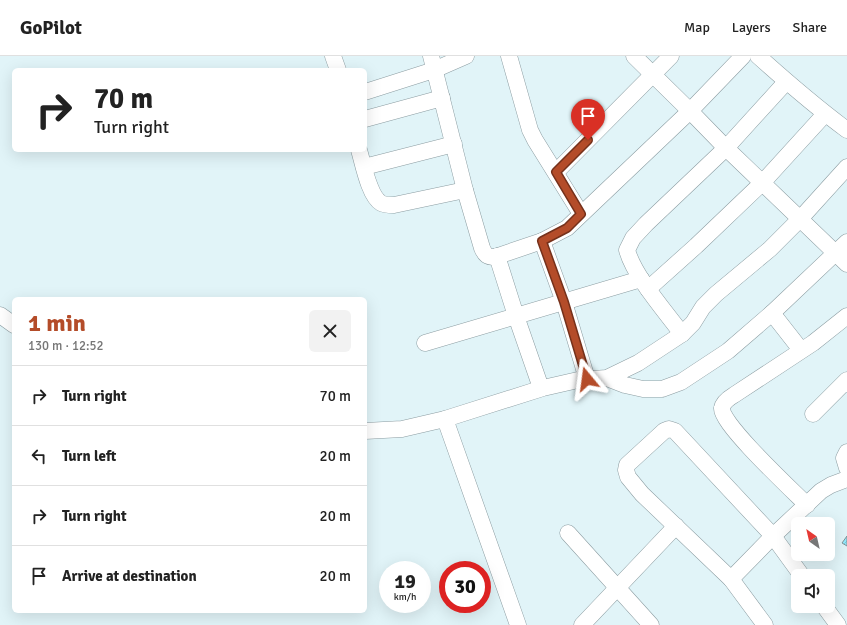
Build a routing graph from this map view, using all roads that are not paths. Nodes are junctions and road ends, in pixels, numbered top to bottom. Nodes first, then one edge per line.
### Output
1 (333, 56) edge
2 (466, 56) edge
3 (509, 56) edge
4 (634, 56) edge
5 (671, 56) edge
6 (742, 56) edge
7 (758, 56) edge
8 (432, 63) edge
9 (337, 68) edge
10 (653, 75) junction
11 (786, 82) junction
12 (367, 91) edge
13 (442, 98) junction
14 (690, 111) junction
15 (825, 114) junction
16 (367, 118) edge
17 (847, 130) edge
18 (454, 144) junction
19 (726, 148) junction
20 (360, 152) edge
21 (364, 167) junction
22 (847, 167) edge
23 (556, 172) junction
24 (762, 183) junction
25 (465, 190) junction
26 (581, 214) junction
27 (800, 219) junction
28 (542, 241) junction
29 (847, 242) edge
30 (497, 256) junction
31 (841, 259) edge
32 (645, 284) junction
33 (564, 302) junction
34 (772, 313) junction
35 (0, 315) edge
36 (516, 316) junction
37 (847, 316) edge
38 (12, 324) edge
39 (682, 334) junction
40 (425, 342) dead end
41 (801, 350) junction
42 (607, 378) junction
43 (587, 379) junction
44 (847, 380) edge
45 (541, 388) junction
46 (813, 414) dead end
47 (445, 419) junction
48 (367, 431) edge
49 (847, 452) edge
50 (847, 468) edge
51 (847, 479) edge
52 (807, 505) junction
53 (676, 526) junction
54 (568, 533) dead end
55 (773, 536) junction
56 (797, 569) edge
57 (731, 579) junction
58 (617, 588) junction
59 (829, 613) edge
60 (518, 625) edge
61 (582, 625) edge
62 (651, 625) edge
63 (765, 625) edge
64 (838, 625) edge

1 - 9 street
2 - 8 street
3 - 23 street
4 - 10 street
5 - 10 street
6 - 14 street
7 - 11 street
8 - 12 street
8 - 13 street
10 - 14 street
10 - 23 street
11 - 15 street
11 - 19 street
13 - 16 street
13 - 18 street
14 - 19 street
14 - 26 street
15 - 17 street
15 - 24 street
18 - 21 street
18 - 25 street
19 - 24 street
19 - 32 street
20 - 21 street
21 - 25 street
22 - 27 street
23 - 26 street
24 - 27 street
24 - 32 street
25 - 30 street
26 - 28 street
27 - 31 street
27 - 39 street
28 - 30 street
28 - 33 street
29 - 31 street
30 - 36 street
31 - 34 street
32 - 33 street
32 - 39 street
33 - 36 street
33 - 43 street
34 - 41 street
34 - 42 street
35 - 38 street
36 - 40 street
36 - 45 street
37 - 41 street
39 - 42 street
41 - 52 street
42 - 43 street
43 - 45 street
44 - 46 street
45 - 47 street
47 - 48 street
47 - 60 street
49 - 50 street
51 - 52 street
52 - 55 street
53 - 55 street
53 - 57 street
53 - 58 street
54 - 58 street
55 - 56 street
55 - 57 street
57 - 63 street
58 - 61 street
58 - 62 street
59 - 64 street

